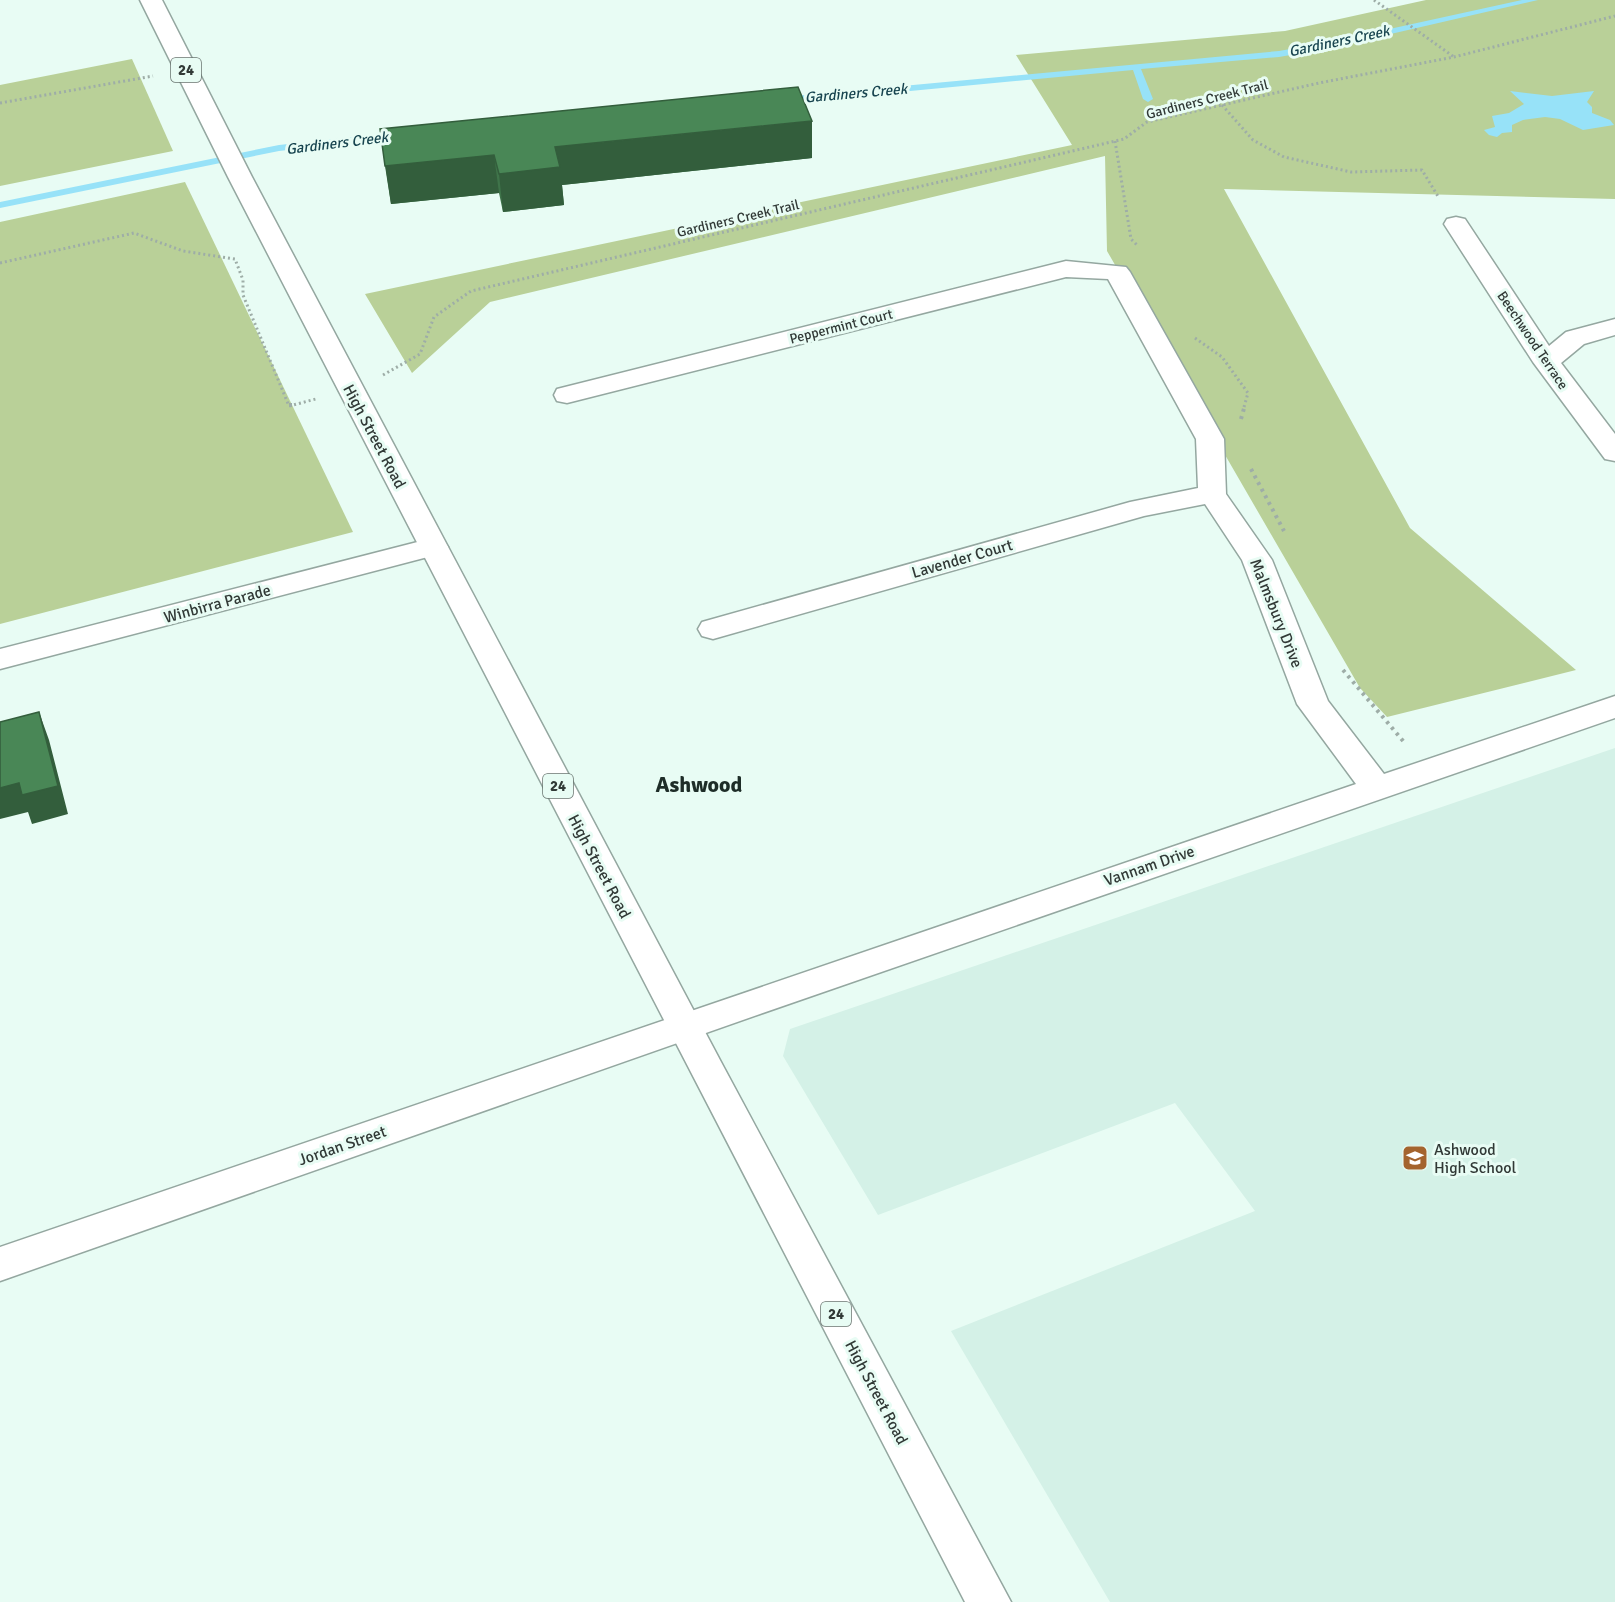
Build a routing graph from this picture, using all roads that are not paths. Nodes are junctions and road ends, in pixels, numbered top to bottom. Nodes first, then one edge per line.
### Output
1 (151, 0) edge
2 (1456, 224) road end
3 (1615, 327) edge
4 (1546, 362) junction
5 (567, 395) dead end
6 (1615, 453) edge
7 (1212, 494) junction
8 (434, 547) junction
9 (713, 629) dead end
10 (0, 659) edge
11 (1615, 707) edge
12 (1376, 787) junction
13 (684, 1026) junction
14 (0, 1264) edge
15 (988, 1602) edge

1 - 8 street, High Street Road / 24
2 - 4 street, Beechwood Terrace
3 - 4 street
4 - 6 street, Beechwood Terrace
5 - 7 street, Peppermint Court
7 - 9 street, Lavender Court
7 - 12 street, Malmsbury Drive
8 - 10 street, Winbirra Parade
8 - 13 street, High Street Road / 24
11 - 12 street, Vannam Drive
12 - 13 street, Vannam Drive
13 - 14 street, Jordan Street
13 - 15 street, High Street Road / 24

